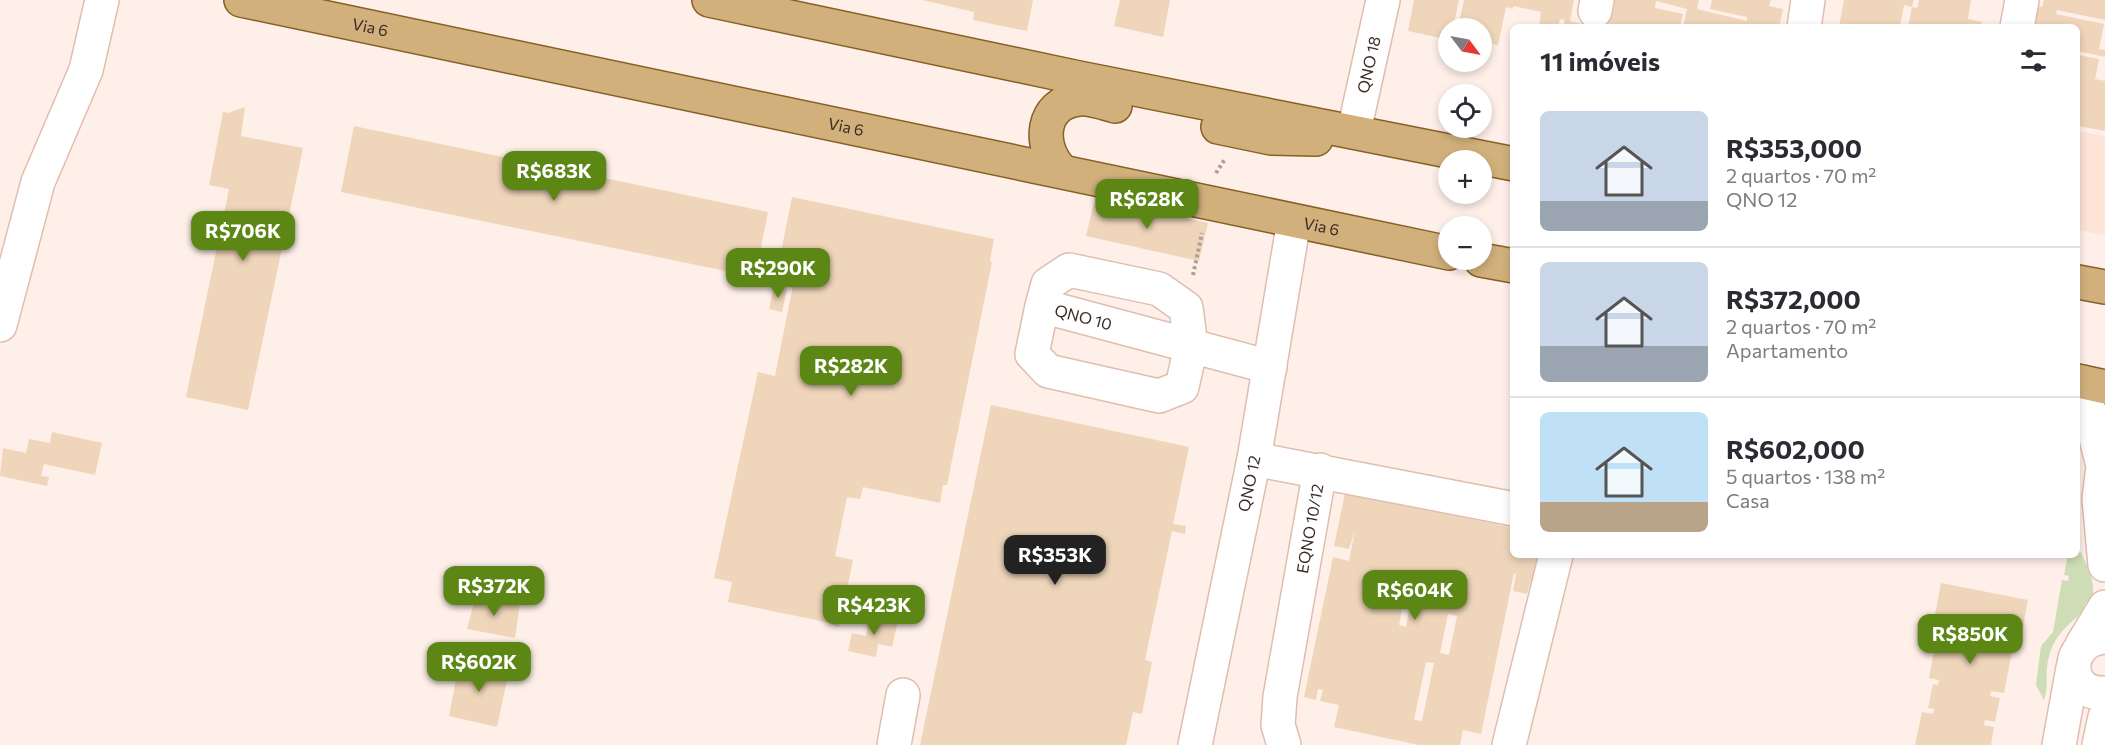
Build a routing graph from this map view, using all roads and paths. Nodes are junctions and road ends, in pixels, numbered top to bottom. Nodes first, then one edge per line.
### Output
1 (102, 0) edge
2 (241, 0) edge
3 (709, 0) edge
4 (1383, 0) edge
5 (1809, 0) edge
6 (2022, 0) edge
7 (1805, 24) edge
8 (2018, 24) edge
9 (1354, 131) junction
10 (1410, 142) junction
11 (1510, 163) edge
12 (1061, 170) junction
13 (1294, 222) junction
14 (1438, 251) edge
15 (1492, 262) edge
16 (1510, 265) edge
17 (2080, 282) edge
18 (2105, 287) edge
19 (1042, 306) junction
20 (0, 325) edge
21 (1191, 346) junction
22 (1270, 367) junction
23 (2089, 376) edge
24 (1254, 459) junction
25 (1320, 470) junction
26 (1510, 508) edge
27 (1555, 558) edge
28 (2105, 565) edge
29 (2105, 607) edge
30 (2087, 650) edge
31 (903, 695) dead end
32 (2103, 720) edge
33 (894, 745) edge
34 (1195, 745) edge
35 (1284, 745) edge
36 (1509, 745) edge
37 (2059, 745) edge

1 - 20 street
2 - 12 main road, Via 6
3 - 9 main road
4 - 9 street, QNO 18
5 - 7 street
6 - 8 street
9 - 10 main road
10 - 11 main road
10 - 12 main road
12 - 13 main road, Via 6
13 - 14 main road, Via 6
13 - 22 street, QNO 12
15 - 16 main road
17 - 18 main road
19 - 21 street, QNO 10
19 - 21 street
19 - 21 street, QNO 10
21 - 22 street, QNO 10
22 - 24 street, QNO 12
23 - 28 street
24 - 25 street
24 - 34 street, QNO 12
25 - 26 street, EQNO 10/12
25 - 35 street, EQNO 10/12
27 - 36 street
29 - 30 street
30 - 32 street
30 - 37 street
31 - 33 street

